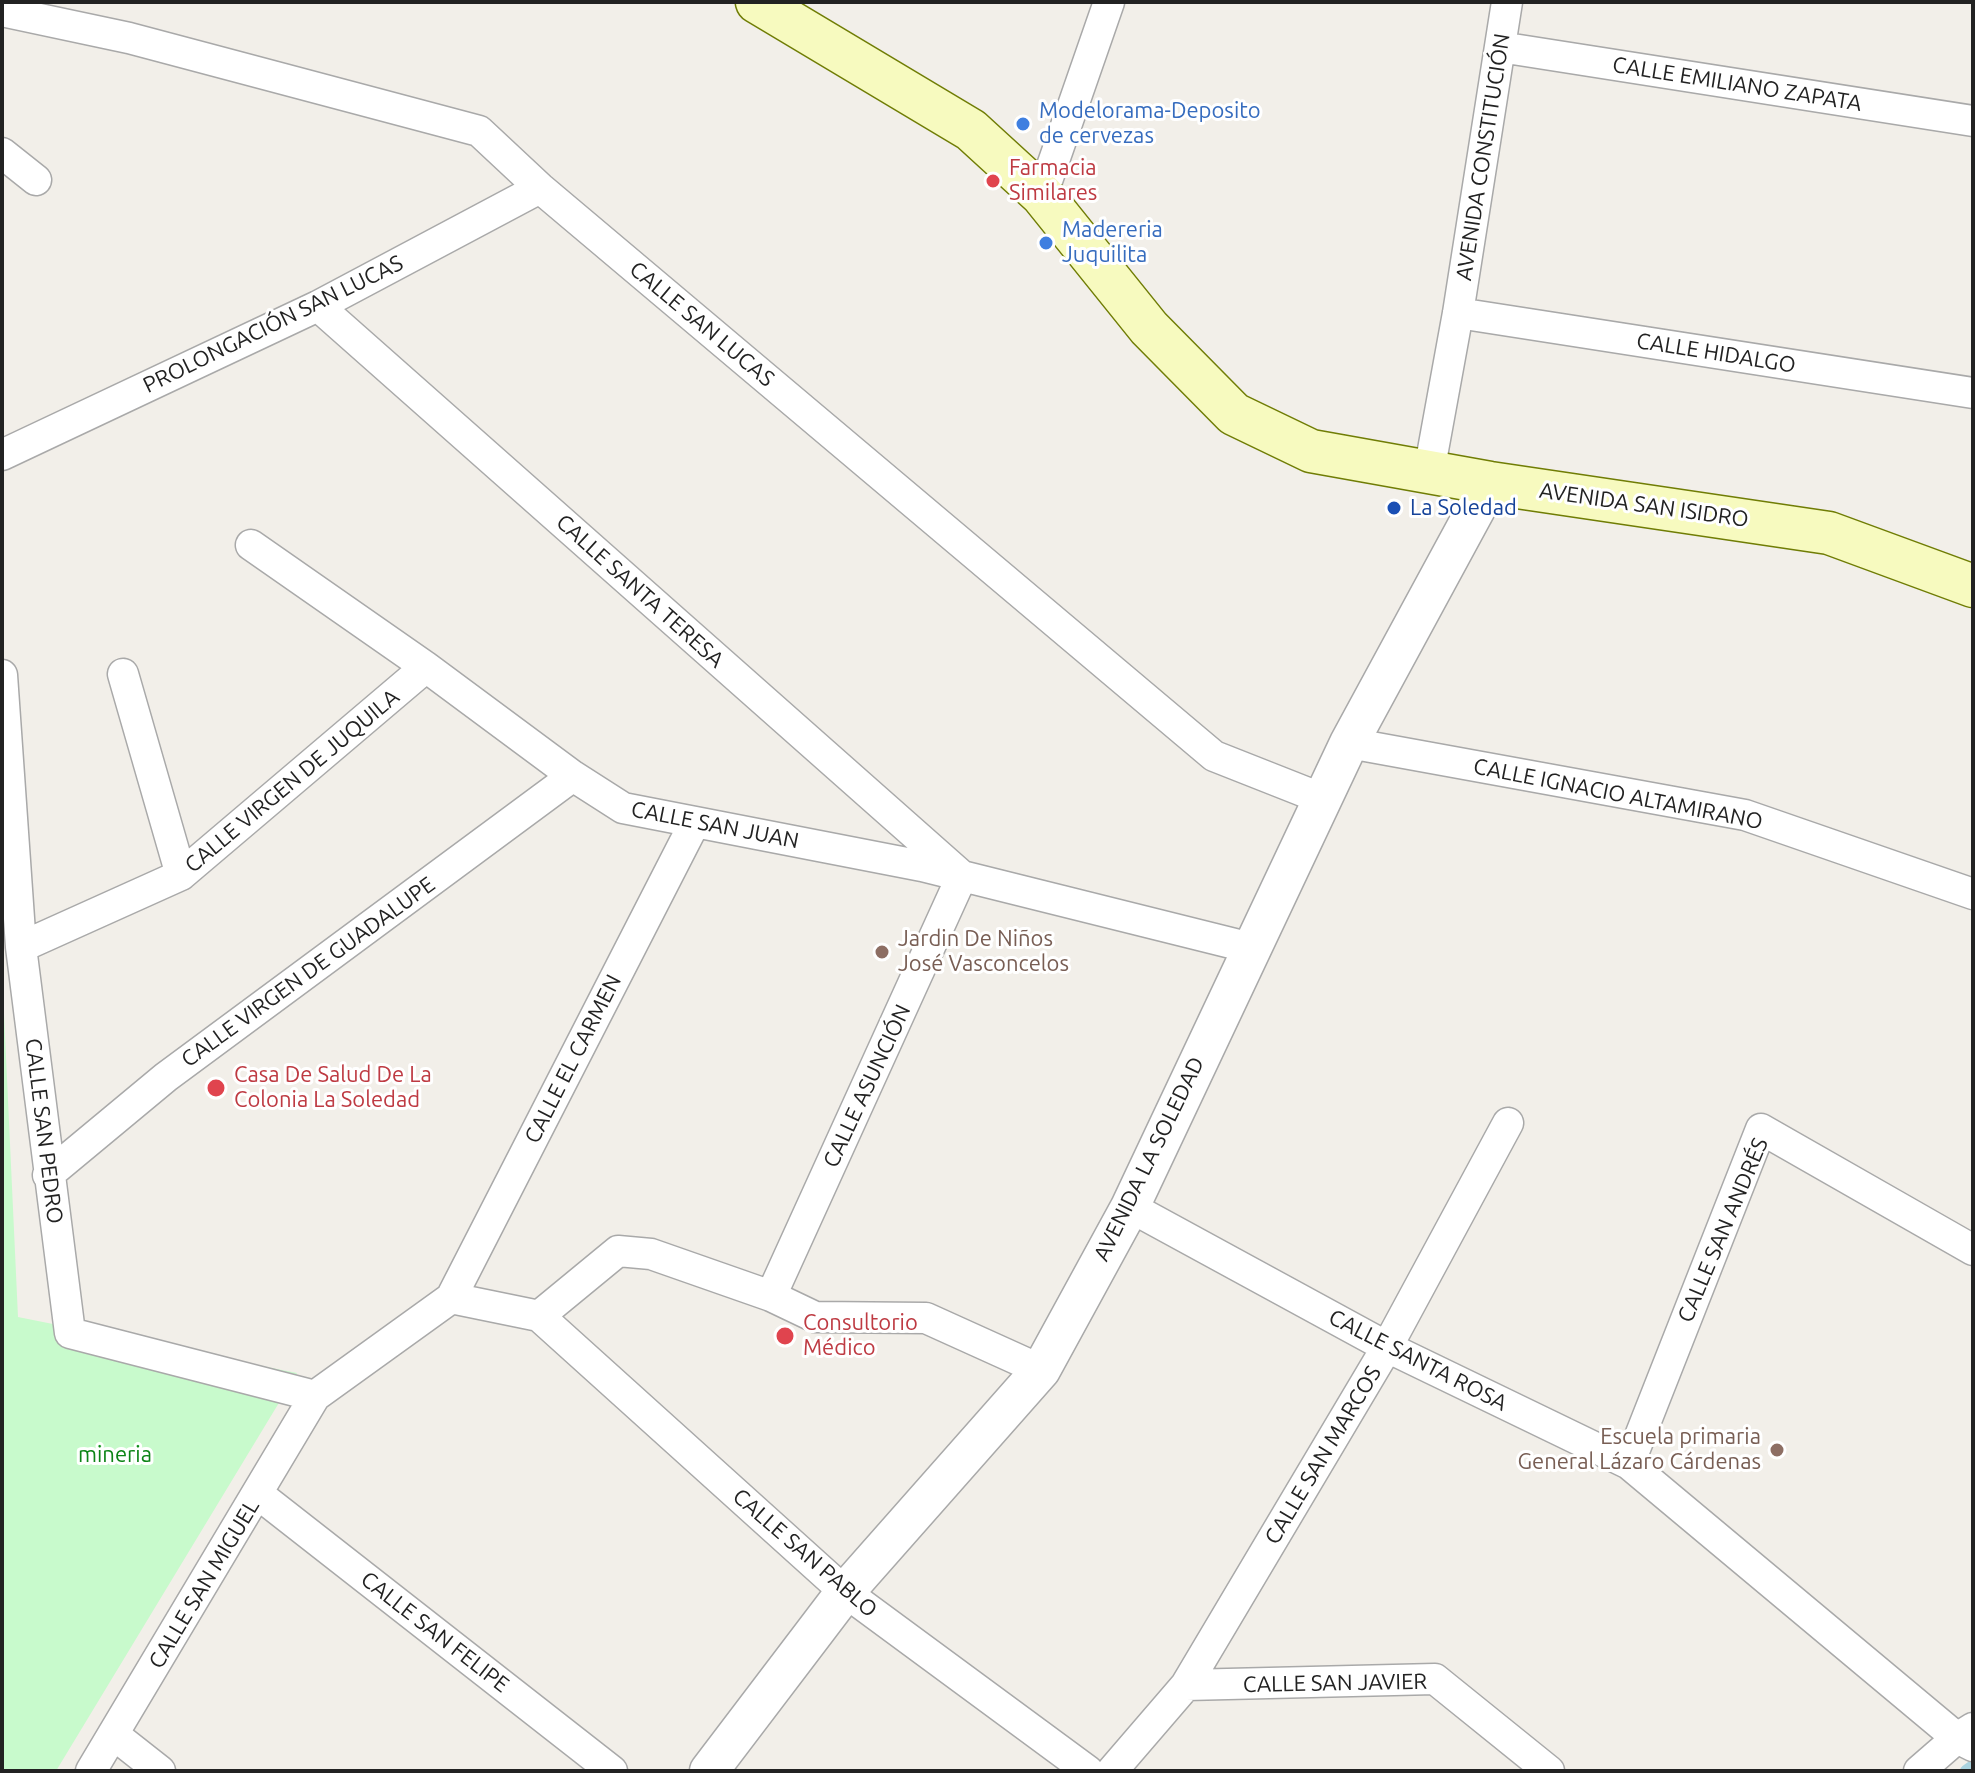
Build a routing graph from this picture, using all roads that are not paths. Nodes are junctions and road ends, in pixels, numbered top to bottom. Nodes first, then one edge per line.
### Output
1 (757, 2) edge
2 (1109, 2) edge
3 (1507, 2) edge
4 (2, 11) edge
5 (1500, 47) junction
6 (1973, 121) edge
7 (2, 153) edge
8 (36, 180) dead end
9 (540, 188) junction
10 (1042, 195) junction
11 (318, 306) junction
12 (1458, 313) junction
13 (1973, 393) edge
14 (2, 455) edge
15 (1429, 472) junction
16 (1490, 483) junction
17 (251, 545) dead end
18 (1973, 586) edge
19 (426, 667) junction
20 (123, 674) dead end
21 (2, 675) edge
22 (1349, 743) junction
23 (573, 776) junction
24 (1323, 799) junction
25 (695, 822) junction
26 (181, 875) junction
27 (962, 876) junction
28 (1973, 894) edge
29 (21, 947) junction
30 (1251, 948) junction
31 (1508, 1123) dead end
32 (48, 1175) junction
33 (1130, 1207) junction
34 (1973, 1250) edge
35 (771, 1296) junction
36 (451, 1298) junction
37 (539, 1316) junction
38 (1387, 1347) junction
39 (1041, 1370) junction
40 (315, 1396) junction
41 (1629, 1464) junction
42 (258, 1494) junction
43 (845, 1592) junction
44 (1186, 1685) junction
45 (113, 1734) junction
46 (1968, 1737) edge
47 (91, 1771) edge
48 (160, 1771) edge
49 (612, 1771) edge
50 (709, 1771) edge
51 (1088, 1771) edge
52 (1112, 1771) edge
53 (1549, 1771) edge
54 (1919, 1771) edge

1 - 10 main road, AVENIDA SAN ISIDRO
2 - 10 street
3 - 5 street, AVENIDA CONSTITUCIÓN
4 - 9 street, CALLE SAN LUCAS
5 - 6 street, CALLE EMILIANO ZAPATA
5 - 12 street, AVENIDA CONSTITUCIÓN
7 - 8 street
9 - 11 street, PROLONGACIÓN SAN LUCAS
9 - 24 street, CALLE SAN LUCAS
10 - 15 main road, AVENIDA SAN ISIDRO
11 - 14 street, PROLONGACIÓN SAN LUCAS
11 - 27 street, CALLE SANTA TERESA
12 - 13 street, CALLE HIDALGO
12 - 15 street, AVENIDA CONSTITUCIÓN
15 - 16 main road, AVENIDA SAN ISIDRO
16 - 18 main road, AVENIDA SAN ISIDRO
16 - 22 street, AVENIDA LA SOLEDAD
17 - 19 street, CALLE SAN JUAN
19 - 23 street, CALLE SAN JUAN
19 - 26 street, CALLE VIRGEN DE JUQUILA
20 - 26 street
21 - 29 street, CALLE SAN PEDRO
22 - 24 street, AVENIDA LA SOLEDAD
22 - 28 street, CALLE IGNACIO ALTAMIRANO
23 - 25 street, CALLE SAN JUAN
23 - 32 street, CALLE VIRGEN DE GUADALUPE
24 - 30 street, AVENIDA LA SOLEDAD
25 - 27 street, CALLE SAN JUAN
25 - 36 street, CALLE EL CARMEN
26 - 29 street, CALLE VIRGEN DE JUQUILA
27 - 30 street, CALLE SAN JUAN
27 - 35 street, CALLE ASUNCIÓN
29 - 32 street, CALLE SAN PEDRO
30 - 33 street, AVENIDA LA SOLEDAD
31 - 38 street, CALLE SAN MARCOS
32 - 40 street, CALLE SAN PEDRO
33 - 38 street, CALLE SANTA ROSA
33 - 39 street, AVENIDA LA SOLEDAD
34 - 41 street, CALLE SAN ANDRÉS
35 - 37 street
35 - 39 street
36 - 37 street
36 - 40 street
37 - 43 street, CALLE SAN PABLO
38 - 41 street, CALLE SANTA ROSA
38 - 44 street, CALLE SAN MARCOS
39 - 43 street, AVENIDA LA SOLEDAD
40 - 42 street, CALLE SAN MIGUEL
41 - 46 street, CALLE SANTA ROSA
42 - 45 street, CALLE SAN MIGUEL
42 - 49 street, CALLE SAN FELIPE
43 - 50 street, AVENIDA LA SOLEDAD
43 - 51 street, CALLE SAN PABLO
44 - 52 street, CALLE SAN MARCOS
44 - 53 street, CALLE SAN JAVIER
45 - 47 street, CALLE SAN MIGUEL
45 - 48 street
46 - 54 street

